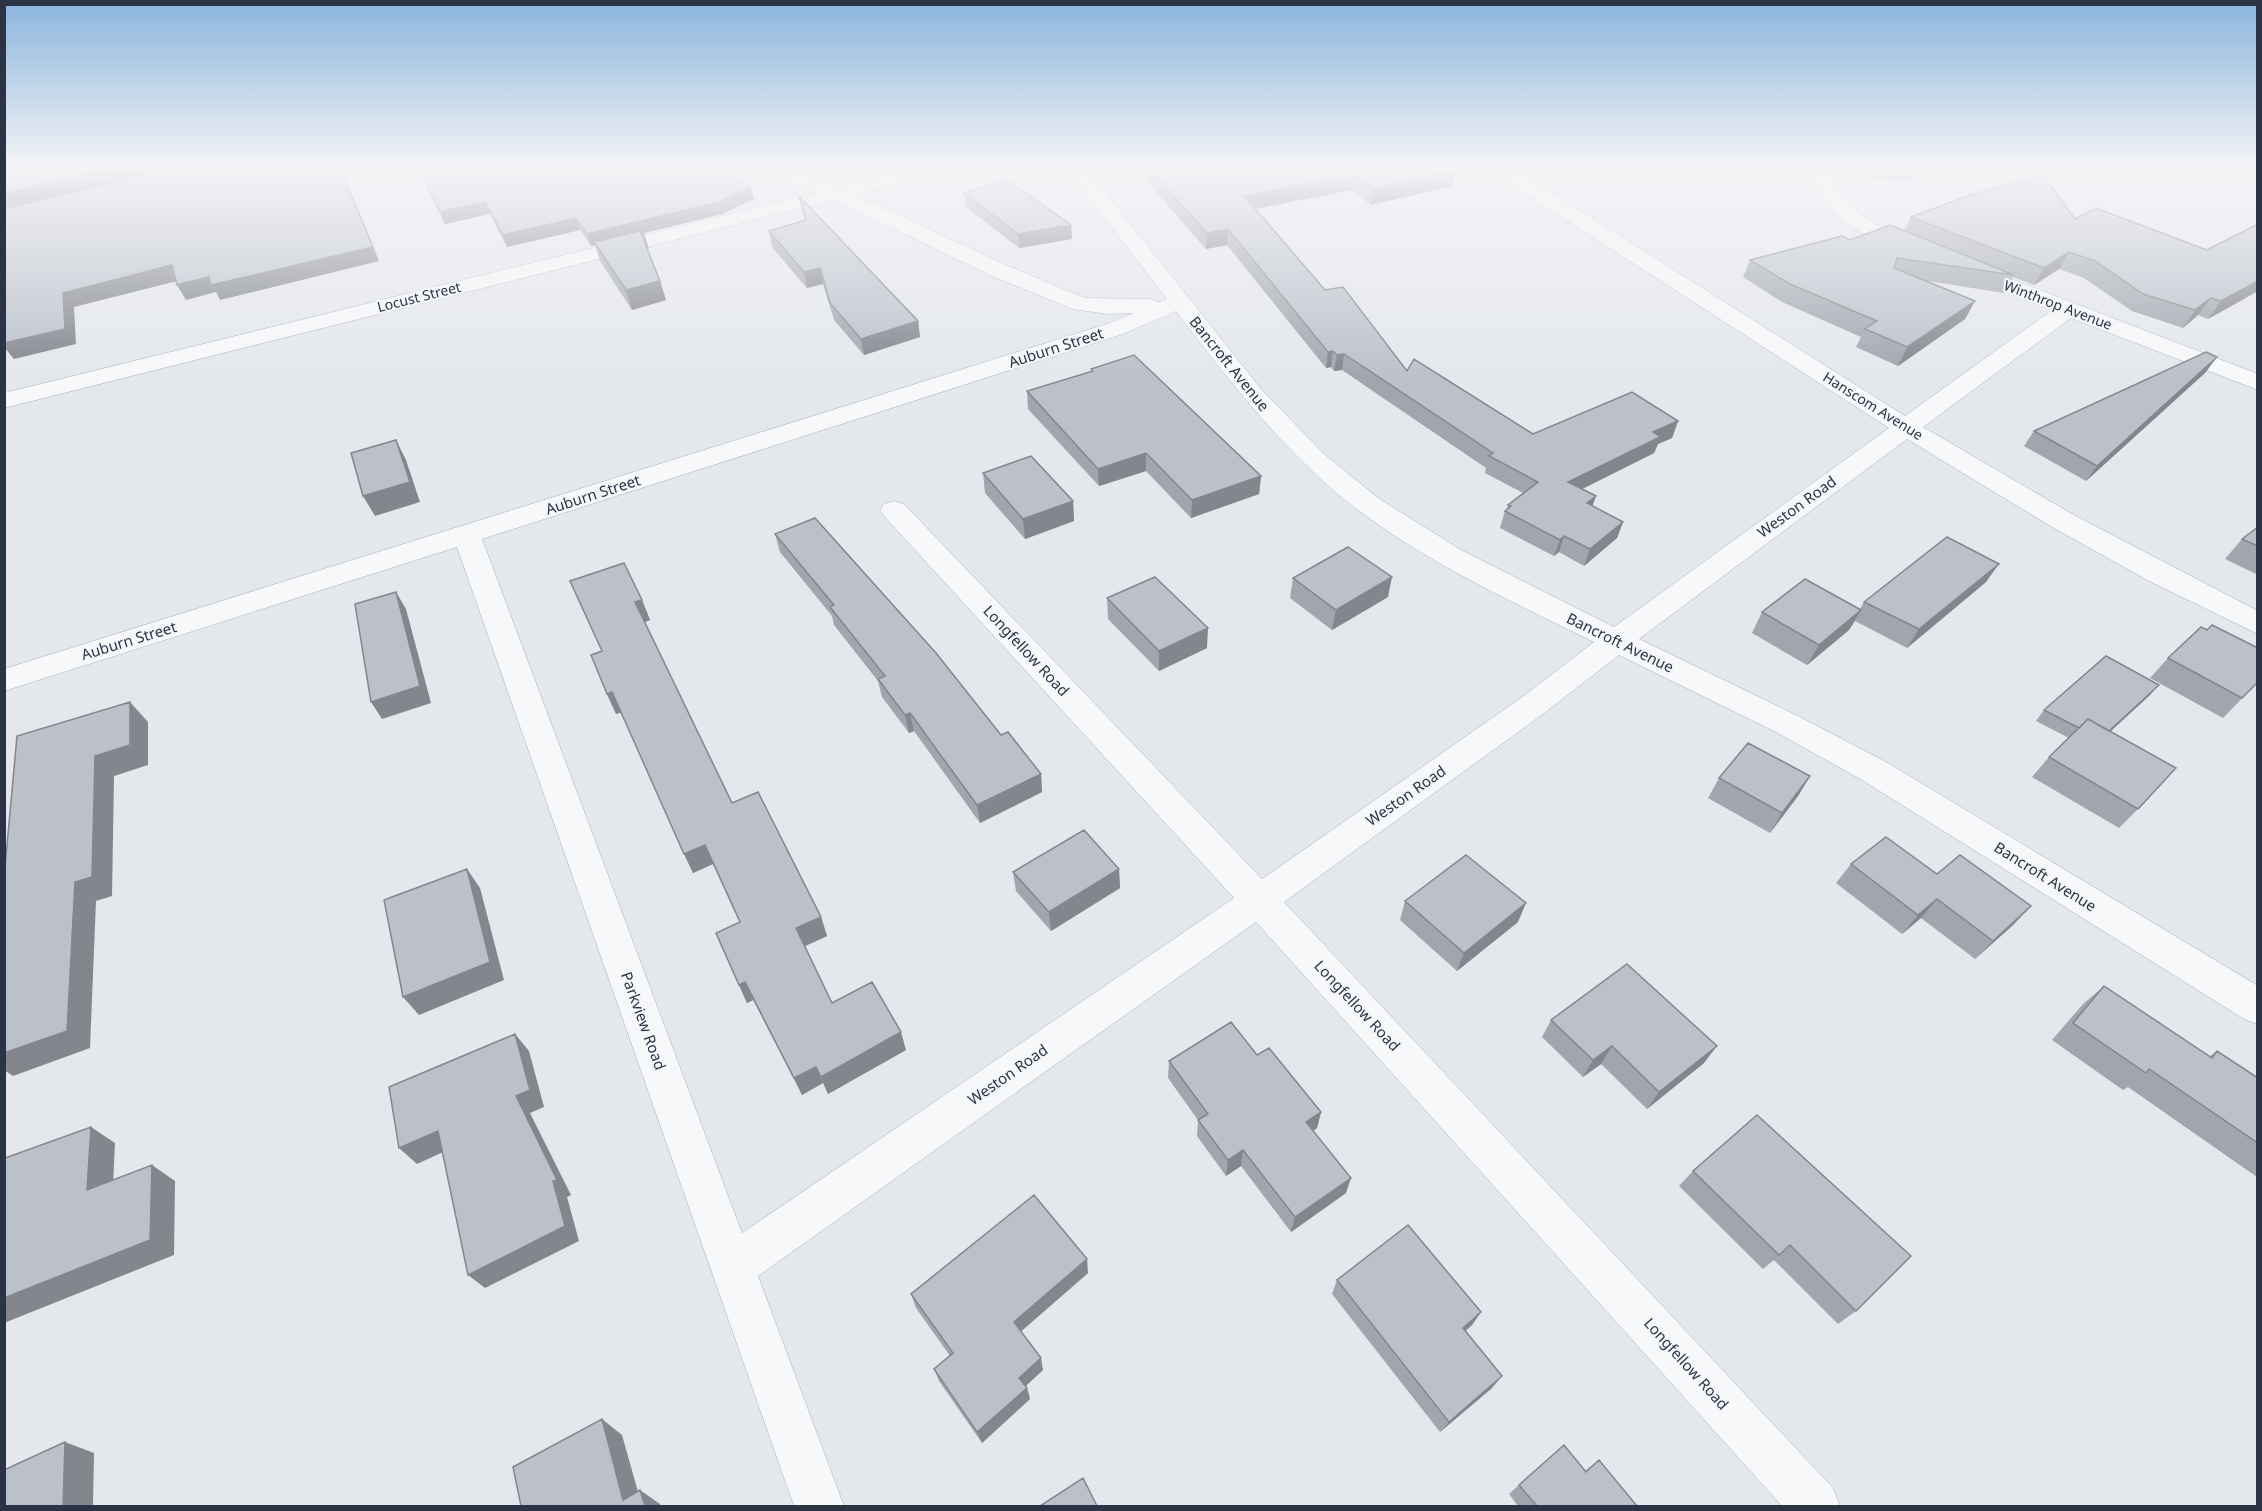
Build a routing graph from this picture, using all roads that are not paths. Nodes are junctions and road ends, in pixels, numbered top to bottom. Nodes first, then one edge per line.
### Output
1 (653, 239) edge
2 (931, 239) edge
3 (1130, 239) edge
4 (1610, 239) edge
5 (1891, 239) edge
6 (1179, 302) junction
7 (2069, 309) junction
8 (2258, 383) edge
9 (4, 401) edge
10 (1906, 427) junction
11 (894, 510) dead end
12 (466, 535) junction
13 (2258, 624) edge
14 (1615, 642) junction
15 (4, 680) edge
16 (1259, 900) junction
17 (2258, 1007) edge
18 (732, 1267) junction
19 (819, 1506) edge
20 (1815, 1506) edge

1 - 9 street, Locust Street
2 - 6 street
3 - 6 street, Bancroft Avenue
4 - 10 street, Hanscom Avenue
5 - 7 street, Winthrop Avenue
6 - 12 street, Auburn Street
6 - 14 street, Bancroft Avenue
7 - 8 street, Winthrop Avenue
7 - 10 street, Weston Road
10 - 13 street, Hanscom Avenue
10 - 14 street, Weston Road
11 - 16 street, Longfellow Road
12 - 15 street, Auburn Street
12 - 18 street, Parkview Road
14 - 16 street, Weston Road
14 - 17 street, Bancroft Avenue
16 - 18 street, Weston Road
16 - 20 street, Longfellow Road
18 - 19 street, Parkview Road

